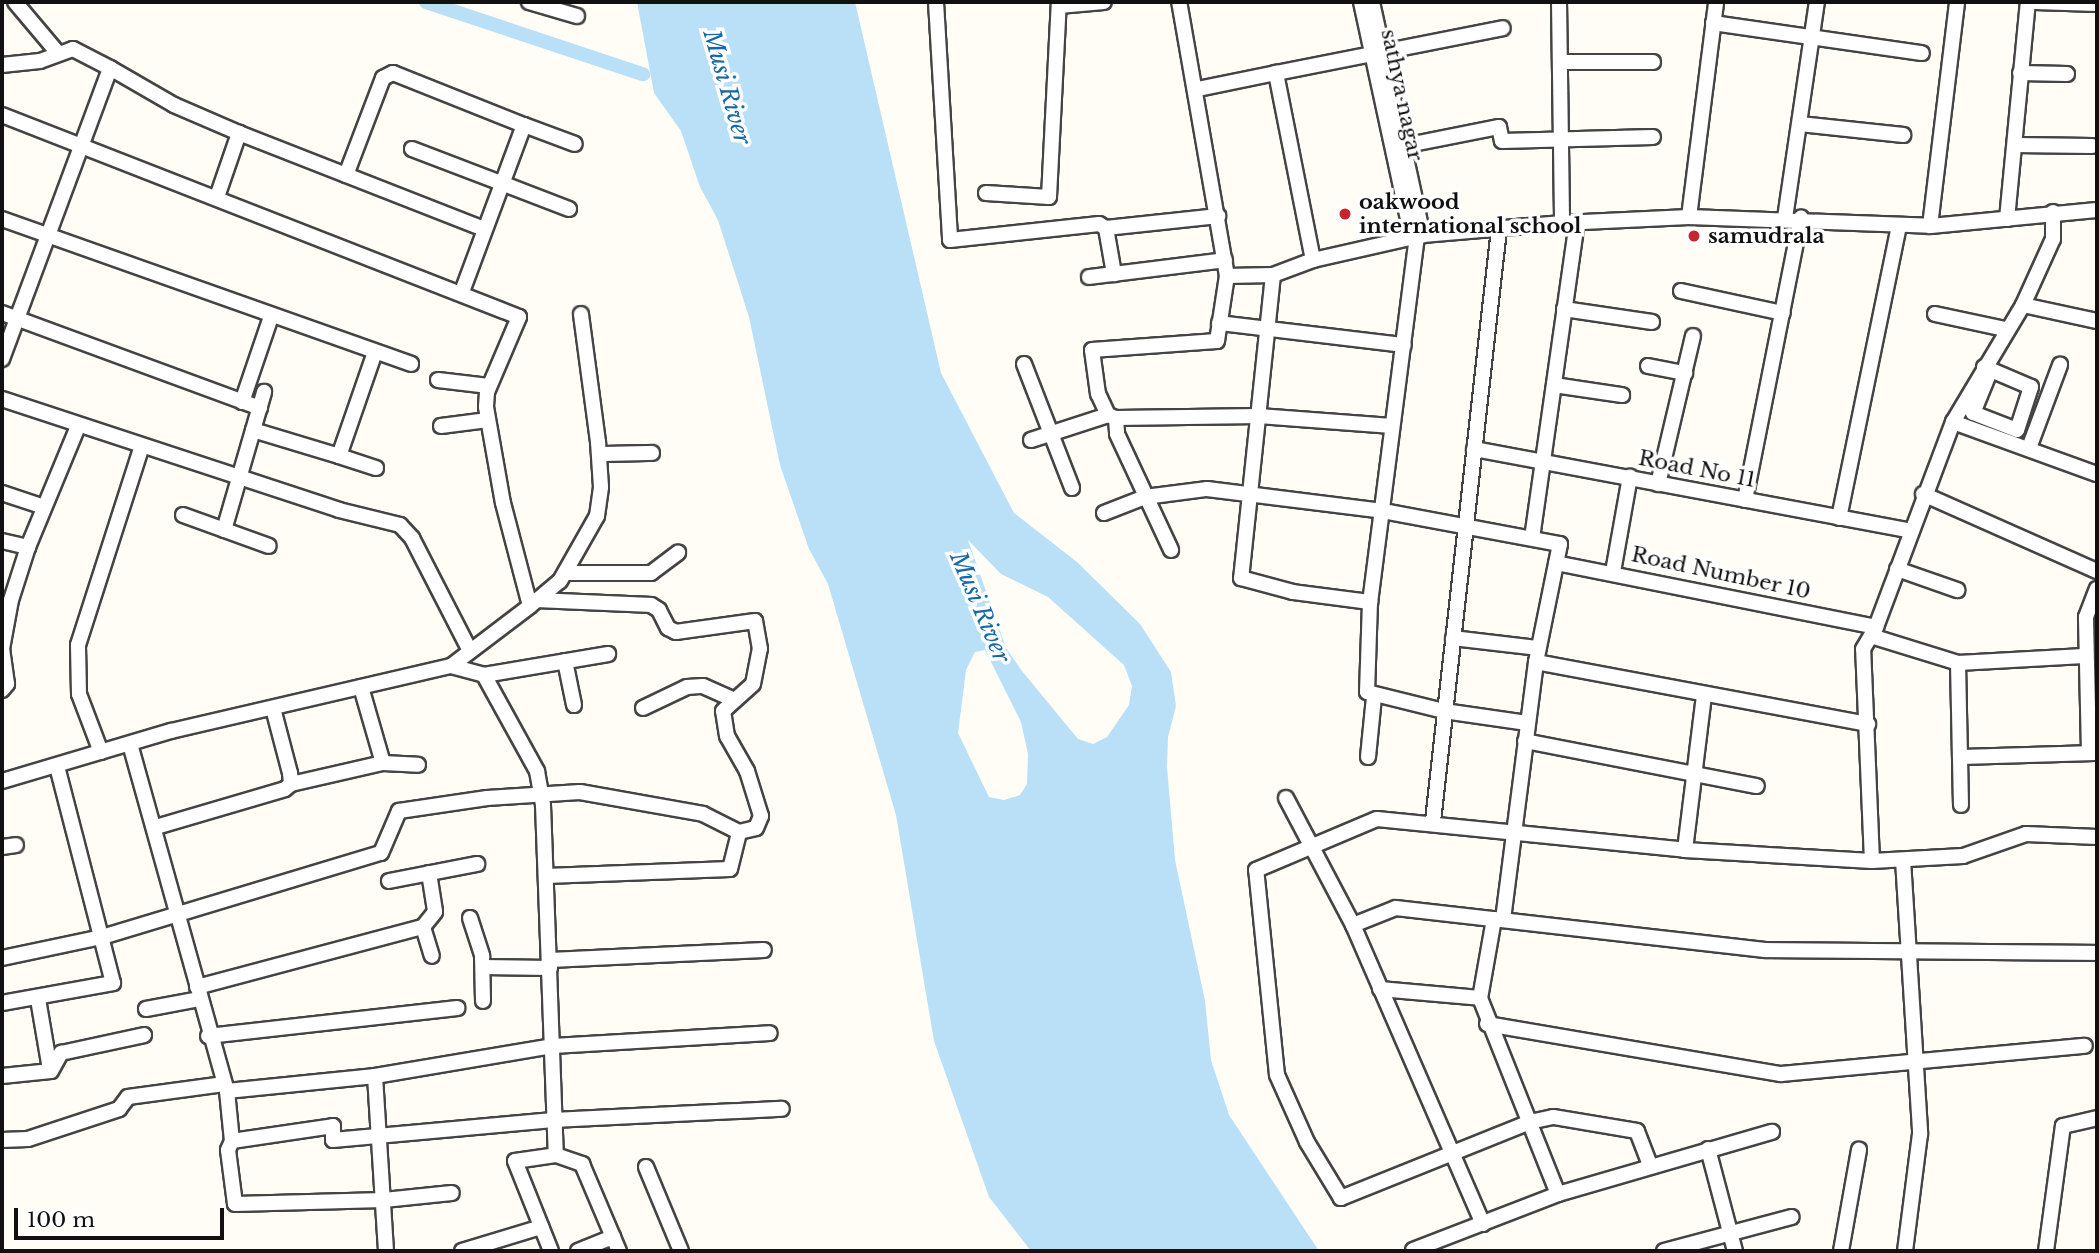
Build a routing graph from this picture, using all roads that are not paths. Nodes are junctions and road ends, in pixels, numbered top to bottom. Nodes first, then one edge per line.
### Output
1 (15, 2) edge
2 (529, 2) edge
3 (936, 2) edge
4 (1104, 2) edge
5 (1179, 2) edge
6 (1361, 2) edge
7 (1372, 2) edge
8 (1559, 2) edge
9 (1716, 2) edge
10 (1817, 2) edge
11 (1957, 2) edge
12 (2028, 2) edge
13 (2035, 2) edge
14 (1059, 4) edge
15 (2097, 4) edge
16 (577, 16) dead end
17 (1713, 23) junction
18 (1503, 28) dead end
19 (1812, 40) junction
20 (55, 49) junction
21 (1377, 51) junction
22 (1922, 53) dead end
23 (1562, 62) junction
24 (1653, 62) dead end
25 (2, 65) edge
26 (110, 68) junction
27 (1276, 73) junction
28 (2020, 73) junction
29 (2067, 74) dead end
30 (1198, 89) junction
31 (2, 115) edge
32 (1800, 124) junction
33 (524, 125) junction
34 (239, 133) junction
35 (1903, 135) dead end
36 (1561, 136) junction
37 (1653, 137) dead end
38 (79, 144) junction
39 (575, 144) dead end
40 (2015, 145) junction
41 (1403, 146) junction
42 (2092, 146) dead end
43 (412, 149) dead end
44 (346, 175) junction
45 (502, 183) junction
46 (986, 193) dead end
47 (217, 197) junction
48 (569, 209) dead end
49 (2097, 210) edge
50 (2053, 212) junction
51 (1218, 216) junction
52 (1689, 217) junction
53 (1785, 218) junction
54 (1801, 218) junction
55 (2, 219) edge
56 (2007, 219) junction
57 (1570, 223) junction
58 (1899, 226) junction
59 (1930, 226) junction
60 (1106, 228) junction
61 (484, 229) junction
62 (1499, 229) junction
63 (45, 235) junction
64 (1417, 236) junction
65 (1225, 260) junction
66 (1313, 260) junction
67 (1114, 274) junction
68 (1273, 275) junction
69 (1227, 276) junction
70 (1089, 277) dead end
71 (1681, 291) dead end
72 (461, 294) junction
73 (2023, 305) junction
74 (1564, 309) junction
75 (1783, 313) junction
76 (581, 314) dead end
77 (1935, 314) dead end
78 (9, 315) edge
79 (271, 317) junction
80 (2097, 321) edge
81 (1652, 322) dead end
82 (1219, 323) junction
83 (1269, 328) junction
84 (2005, 329) junction
85 (1693, 336) dead end
86 (1404, 345) junction
87 (375, 352) junction
88 (2, 359) edge
89 (411, 364) dead end
90 (1024, 364) dead end
91 (2060, 365) dead end
92 (1648, 366) dead end
93 (1987, 369) junction
94 (1685, 373) junction
95 (438, 380) dead end
96 (1554, 385) junction
97 (489, 386) junction
98 (264, 391) dead end
99 (1622, 395) dead end
100 (2, 399) edge
101 (242, 402) junction
102 (260, 408) junction
103 (1112, 416) junction
104 (1259, 416) junction
105 (488, 420) junction
106 (1954, 422) junction
107 (1980, 424) junction
108 (78, 426) junction
109 (441, 426) dead end
110 (1392, 426) junction
111 (253, 430) junction
112 (1051, 433) junction
113 (1031, 440) dead end
114 (142, 446) junction
115 (2029, 448) junction
116 (1474, 449) junction
117 (652, 453) dead end
118 (598, 454) junction
119 (339, 456) junction
120 (1542, 460) junction
121 (376, 468) dead end
122 (2097, 474) edge
123 (240, 477) junction
124 (1630, 477) junction
125 (1658, 484) junction
126 (1072, 488) dead end
127 (2, 494) edge
128 (1923, 494) junction
129 (1250, 496) junction
130 (1145, 497) junction
131 (1745, 500) junction
132 (44, 507) junction
133 (1383, 511) junction
134 (1104, 513) dead end
135 (183, 515) dead end
136 (1839, 518) junction
137 (1464, 525) junction
138 (224, 530) junction
139 (1911, 531) junction
140 (1532, 538) junction
141 (2, 541) edge
142 (269, 546) dead end
143 (29, 547) junction
144 (1171, 550) dead end
145 (678, 553) dead end
146 (1556, 563) junction
147 (1897, 569) junction
148 (2097, 570) edge
149 (1614, 572) junction
150 (566, 573) junction
151 (2097, 589) edge
152 (1957, 590) dead end
153 (6, 599) edge
154 (1370, 602) junction
155 (533, 603) junction
156 (1874, 631) junction
157 (1453, 638) junction
158 (2, 649) edge
159 (470, 651) junction
160 (608, 654) dead end
161 (1537, 655) junction
162 (2084, 656) junction
163 (565, 662) junction
164 (1958, 663) junction
165 (451, 666) junction
166 (485, 675) junction
167 (361, 687) junction
168 (2, 690) edge
169 (1704, 695) junction
170 (1374, 697) junction
171 (733, 699) junction
172 (2093, 699) edge
173 (574, 705) dead end
174 (273, 708) junction
175 (643, 708) dead end
176 (1444, 711) junction
177 (1527, 723) junction
178 (1868, 724) junction
179 (1525, 741) junction
180 (130, 744) junction
181 (101, 752) junction
182 (2093, 752) edge
183 (1368, 757) dead end
184 (1960, 757) junction
185 (383, 763) junction
186 (418, 765) dead end
187 (57, 767) junction
188 (1692, 774) junction
189 (2, 781) edge
190 (291, 784) junction
191 (1758, 786) dead end
192 (541, 795) junction
193 (1286, 797) dead end
194 (1961, 805) dead end
195 (1433, 821) junction
196 (156, 827) junction
197 (1513, 830) junction
198 (739, 832) junction
199 (2097, 837) edge
200 (1315, 848) junction
201 (1685, 850) junction
202 (1903, 860) junction
203 (1872, 861) junction
204 (477, 864) dead end
205 (429, 873) junction
206 (547, 876) junction
207 (389, 881) dead end
208 (177, 914) junction
209 (470, 918) dead end
210 (1499, 919) junction
211 (1353, 925) junction
212 (423, 927) junction
213 (102, 937) junction
214 (764, 950) dead end
215 (2097, 953) edge
216 (1906, 954) junction
217 (432, 956) dead end
218 (2, 958) edge
219 (550, 964) junction
220 (483, 967) junction
221 (1380, 989) junction
222 (199, 993) junction
223 (1480, 998) junction
224 (37, 999) junction
225 (483, 1001) dead end
226 (2, 1003) edge
227 (457, 1008) dead end
228 (146, 1009) dead end
229 (1487, 1024) junction
230 (771, 1033) dead end
231 (144, 1035) dead end
232 (208, 1035) junction
233 (553, 1046) junction
234 (2085, 1046) dead end
235 (1916, 1059) junction
236 (51, 1071) junction
237 (2, 1076) edge
238 (375, 1076) junction
239 (225, 1088) junction
240 (782, 1110) dead end
241 (2097, 1118) edge
242 (553, 1120) junction
243 (1530, 1122) junction
244 (1772, 1132) dead end
245 (381, 1137) junction
246 (2, 1140) edge
247 (232, 1141) junction
248 (1708, 1149) junction
249 (1859, 1150) dead end
250 (1452, 1152) junction
251 (556, 1155) junction
252 (1650, 1165) junction
253 (646, 1167) dead end
254 (452, 1193) dead end
255 (1558, 1194) junction
256 (384, 1200) junction
257 (1792, 1217) dead end
258 (1483, 1224) junction
259 (541, 1227) junction
260 (1730, 1232) junction
261 (616, 1244) edge
262 (1413, 1250) edge
263 (386, 1251) edge
264 (462, 1251) edge
265 (551, 1251) edge
266 (578, 1251) edge
267 (681, 1251) edge
268 (1664, 1251) edge
269 (1735, 1251) edge
270 (1841, 1251) edge
271 (1905, 1251) edge
272 (2046, 1251) edge

1 - 20 street
2 - 16 street
3 - 60 street
4 - 14 street
5 - 30 street
6 - 21 street, sathya nagar
7 - 21 street, sathya nagar
8 - 23 street
9 - 17 street
10 - 19 street
11 - 59 street
12 - 28 street
13 - 15 street
14 - 46 street
17 - 19 street
17 - 52 street
18 - 21 street
19 - 22 street
19 - 32 street
20 - 25 street
20 - 26 street
21 - 27 street
21 - 41 street, sathya nagar
21 - 64 street, sathya nagar
23 - 24 street
23 - 36 street
26 - 34 street
26 - 38 street
27 - 30 street
27 - 66 street
28 - 29 street
28 - 40 street
30 - 51 street
31 - 38 street
32 - 35 street
32 - 53 street
33 - 39 street
33 - 44 street
33 - 45 street
34 - 44 street
34 - 47 street
36 - 37 street
36 - 41 street
36 - 57 street
38 - 47 street
38 - 63 street
40 - 42 street
40 - 56 street
41 - 64 street, sathya nagar
43 - 45 street
44 - 61 street
45 - 48 street
45 - 61 street
47 - 72 street
49 - 50 street
50 - 56 street
50 - 73 street
51 - 60 street
51 - 65 street
52 - 53 street
52 - 57 street
53 - 54 street
54 - 58 street
54 - 75 street
55 - 63 street
56 - 59 street
57 - 62 street
57 - 74 street
58 - 59 street
58 - 136 street
60 - 67 street
61 - 72 street
62 - 64 street
62 - 116 street
63 - 78 street
63 - 79 street
64 - 66 street
64 - 86 street
65 - 67 street
65 - 69 street
66 - 68 street
67 - 70 street
68 - 69 street
68 - 83 street
69 - 82 street
71 - 75 street
72 - 97 street
73 - 80 street
73 - 84 street
74 - 81 street
74 - 96 street
75 - 131 street
76 - 118 street
77 - 84 street
78 - 88 street
78 - 101 street
79 - 87 street
79 - 101 street
82 - 83 street
82 - 103 street
83 - 86 street
83 - 104 street
84 - 93 street
85 - 94 street
86 - 110 street
87 - 89 street
87 - 119 street
90 - 112 street
91 - 115 street
92 - 94 street
93 - 106 street
93 - 107 street
93 - 107 street
94 - 125 street
95 - 97 street
96 - 99 street
96 - 120 street
97 - 105 street
98 - 102 street
100 - 108 street
101 - 102 street
102 - 111 street
103 - 104 street
103 - 112 street
103 - 130 street
104 - 110 street
104 - 129 street
105 - 109 street
105 - 155 street
106 - 107 street
106 - 128 street
107 - 115 street
108 - 114 street
108 - 132 street
110 - 133 street
111 - 119 street
111 - 123 street
112 - 113 street
112 - 126 street
114 - 123 street
114 - 181 street
115 - 122 street
116 - 120 street, Road No 11
116 - 137 street
117 - 118 street
118 - 150 street
119 - 121 street
120 - 124 street, Road No 11
120 - 140 street
123 - 138 street
123 - 159 street
124 - 125 street, Road No 11
124 - 149 street
125 - 131 street, Road No 11
127 - 132 street
128 - 139 street
128 - 148 street
129 - 130 street
129 - 133 street
129 - 154 street
130 - 134 street
130 - 144 street
131 - 136 street, Road No 11
132 - 143 street
133 - 137 street
133 - 154 street
135 - 138 street
136 - 139 street, Road No 11
137 - 140 street
137 - 157 street
138 - 142 street
139 - 147 street
140 - 146 street
141 - 143 street
143 - 153 street
145 - 150 street
146 - 149 street, Road Number 10
146 - 161 street
147 - 152 street
147 - 156 street
149 - 156 street, Road Number 10
150 - 155 street
151 - 162 street
153 - 158 street
154 - 170 street
155 - 159 street
155 - 171 street
156 - 164 street, Road Number 10
156 - 178 street
157 - 161 street
157 - 176 street
158 - 168 street
159 - 165 street
160 - 163 street
161 - 169 street
161 - 177 street
162 - 164 street
162 - 172 street
163 - 166 street
163 - 173 street
164 - 184 street
165 - 166 street
165 - 167 street
166 - 192 street
167 - 174 street
167 - 185 street
169 - 178 street
169 - 188 street
170 - 176 street
170 - 183 street
171 - 175 street
171 - 198 street
172 - 182 street
174 - 180 street
174 - 190 street
176 - 177 street
176 - 195 street
177 - 179 street
178 - 203 street
179 - 188 street
179 - 197 street
180 - 181 street
180 - 196 street
181 - 187 street
182 - 184 street
184 - 194 street
185 - 186 street
185 - 190 street
187 - 189 street
187 - 213 street
188 - 191 street
188 - 201 street
190 - 196 street
192 - 198 street
192 - 206 street
192 - 208 street
193 - 200 street
195 - 197 street
195 - 200 street
196 - 208 street
197 - 201 street
197 - 210 street
198 - 206 street
199 - 202 street
200 - 211 street
200 - 250 street
201 - 203 street
202 - 203 street
202 - 216 street
204 - 205 street
205 - 207 street
205 - 212 street
206 - 219 street
208 - 213 street
208 - 222 street
209 - 220 street
210 - 211 street
210 - 216 street
210 - 223 street
211 - 221 street
212 - 217 street
212 - 222 street
213 - 218 street
213 - 224 street
214 - 219 street
215 - 216 street
216 - 235 street
219 - 220 street
219 - 233 street
220 - 225 street
221 - 223 street
221 - 250 street
222 - 228 street
222 - 232 street
223 - 229 street
224 - 226 street
224 - 236 street
227 - 232 street
229 - 235 street
229 - 243 street
230 - 233 street
231 - 236 street
232 - 239 street
233 - 238 street
233 - 242 street
234 - 235 street
235 - 271 street
236 - 237 street
238 - 239 street
238 - 245 street
239 - 246 street
239 - 247 street
240 - 242 street
241 - 272 street
242 - 245 street
242 - 251 street
243 - 250 street
243 - 252 street
243 - 255 street
244 - 248 street
245 - 247 street
245 - 256 street
247 - 256 street
248 - 252 street
248 - 260 street
249 - 270 street
250 - 258 street
251 - 259 street
251 - 261 street
252 - 255 street
253 - 267 street
254 - 256 street
255 - 258 street
256 - 263 street
257 - 260 street
258 - 262 street
259 - 264 street
259 - 265 street
260 - 268 street
260 - 269 street
261 - 266 street

